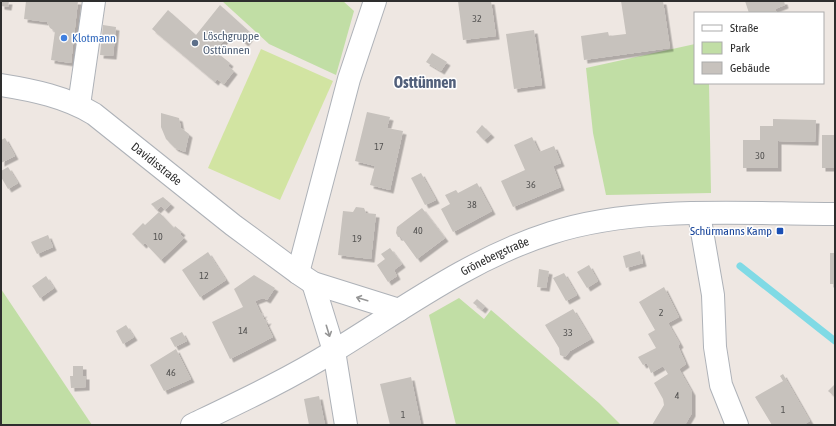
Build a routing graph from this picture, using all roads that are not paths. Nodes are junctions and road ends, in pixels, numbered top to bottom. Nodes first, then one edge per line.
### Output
1 (94, 1) edge
2 (375, 1) edge
3 (1, 85) edge
4 (79, 105) junction
5 (699, 214) junction
6 (835, 214) edge
7 (305, 278) junction
8 (399, 310) junction
9 (334, 351) junction
10 (192, 425) edge
11 (346, 425) edge
12 (737, 425) edge

1 - 4 street
2 - 7 street
3 - 4 street, Davidisstraße
4 - 7 street, Davidisstraße
5 - 6 street, Grönebergstraße
5 - 8 street, Grönebergstraße
5 - 12 street
8 -> 7 street, Davidisstraße
7 -> 9 street
8 - 9 street, Grönebergstraße
9 - 10 street, Grönebergstraße
9 - 11 street

